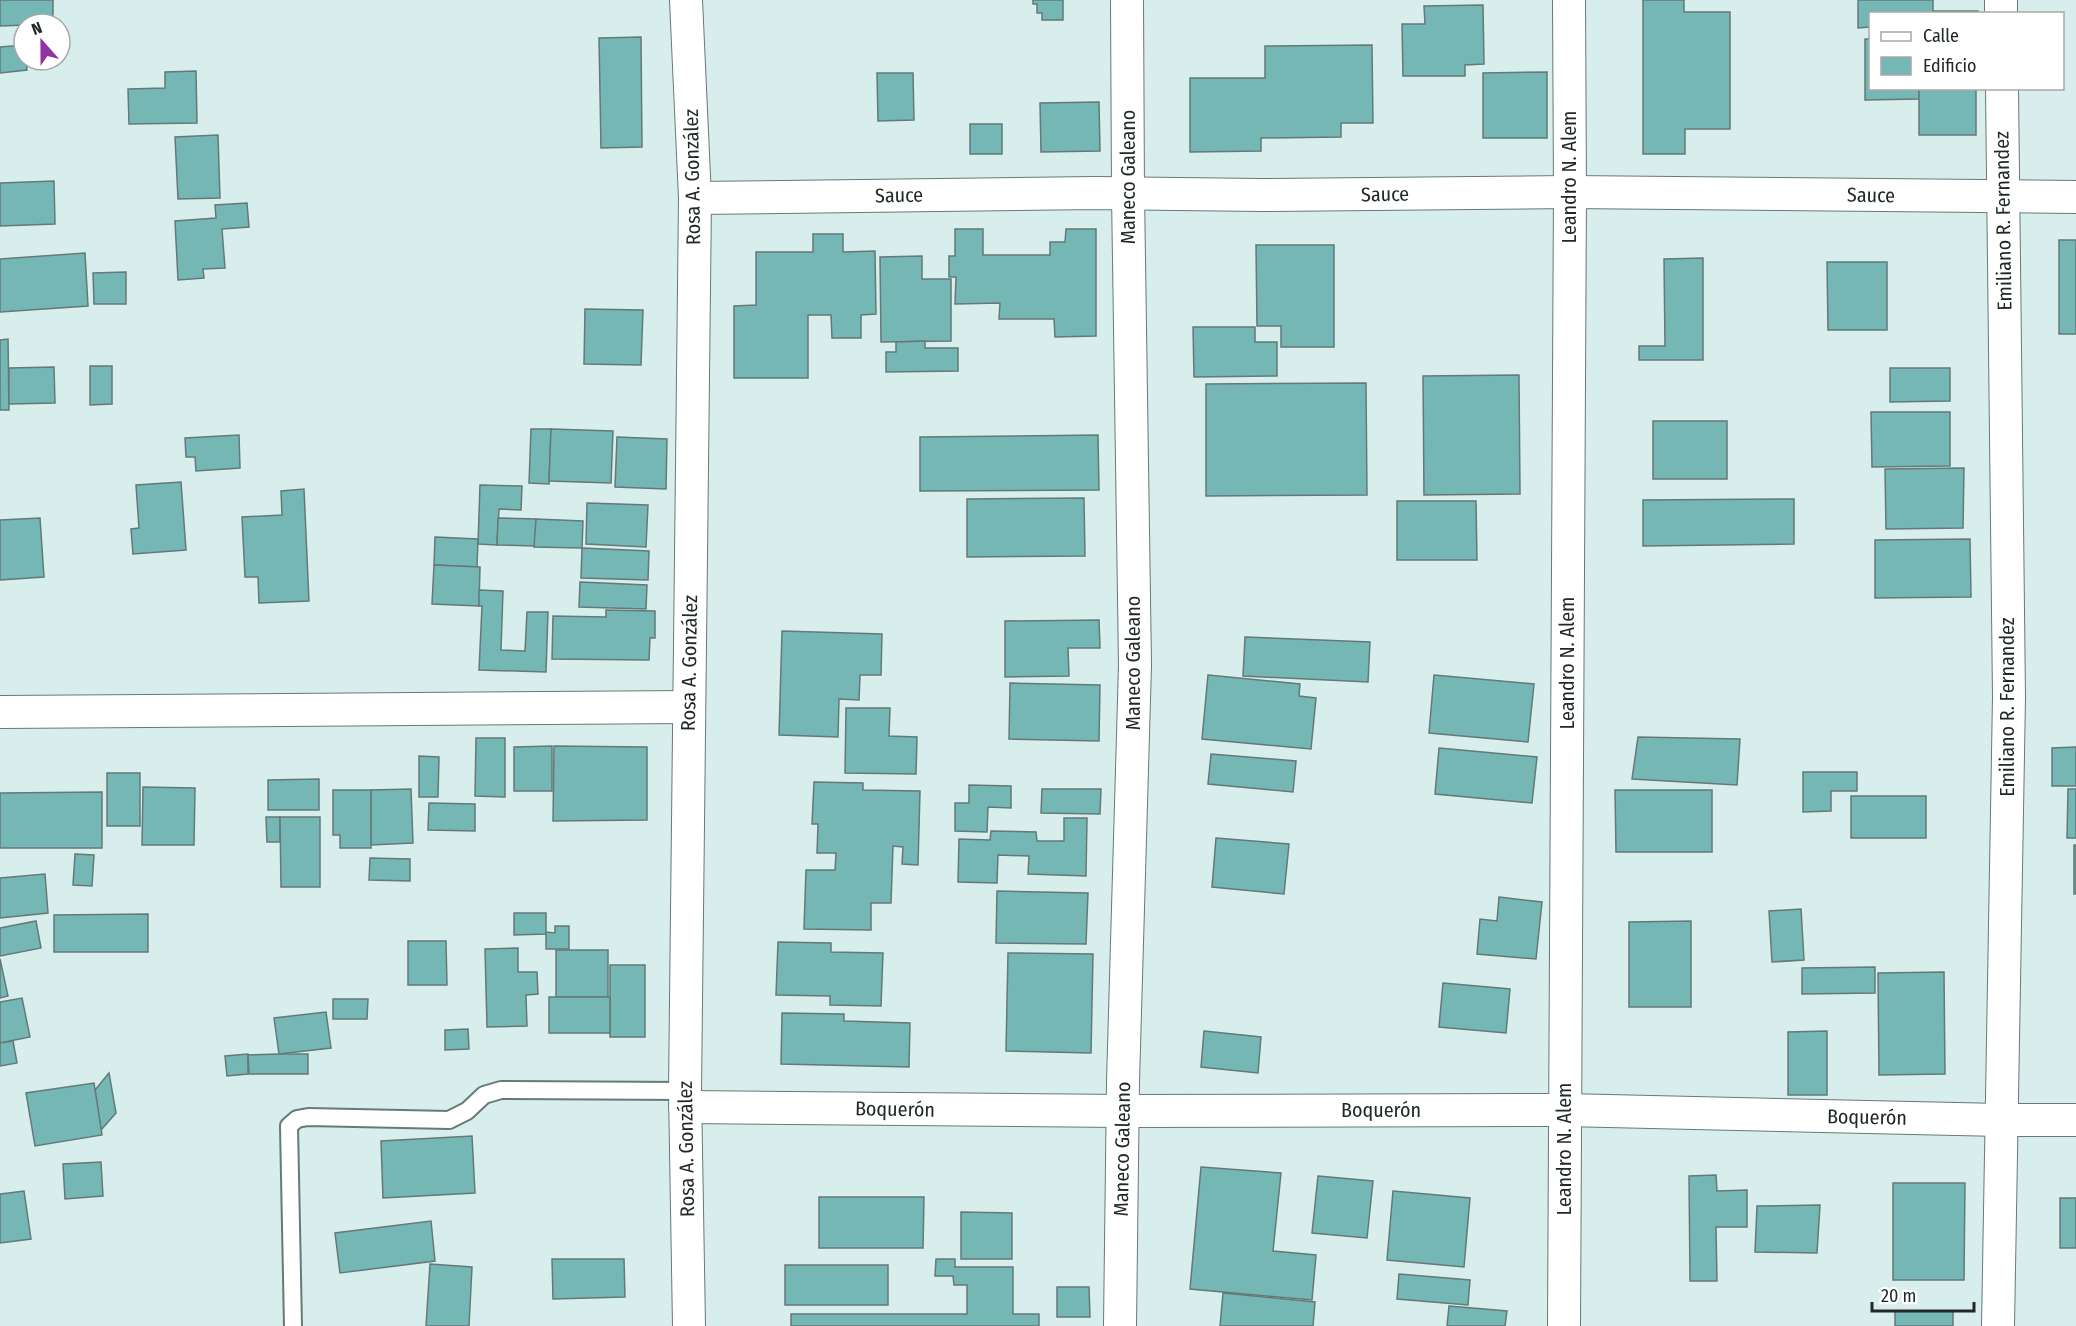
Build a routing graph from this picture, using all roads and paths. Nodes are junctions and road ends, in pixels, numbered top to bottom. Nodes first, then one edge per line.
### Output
1 (687, 0) edge
2 (1127, 0) edge
3 (1569, 0) edge
4 (2002, 90) edge
5 (1570, 192) junction
6 (1128, 193) junction
7 (2003, 197) junction
8 (2076, 197) edge
9 (694, 198) junction
10 (688, 707) junction
11 (0, 712) edge
12 (685, 1099) junction
13 (1565, 1110) junction
14 (1122, 1111) junction
15 (2001, 1120) junction
16 (2076, 1120) edge
17 (293, 1326) edge
18 (689, 1326) edge
19 (1120, 1326) edge
20 (1564, 1326) edge
21 (1998, 1326) edge

1 - 9 street, Rosa A. González
2 - 6 street, Maneco Galeano
3 - 5 street, Leandro N. Alem
4 - 7 street, Emiliano R. Fernandez
5 - 6 street, Sauce
5 - 7 street, Sauce
5 - 13 street, Leandro N. Alem
6 - 9 street, Sauce
6 - 14 street, Maneco Galeano
7 - 8 street, Sauce
7 - 15 street, Emiliano R. Fernandez
9 - 10 street, Rosa A. González
10 - 11 street
10 - 12 street, Rosa A. González
12 - 14 street, Boquerón
12 - 17 lane
12 - 18 street, Rosa A. González
13 - 14 street, Boquerón
13 - 15 street, Boquerón
13 - 20 street, Leandro N. Alem
14 - 19 street, Maneco Galeano
15 - 16 street, Boquerón
15 - 21 street, Emiliano R. Fernandez

